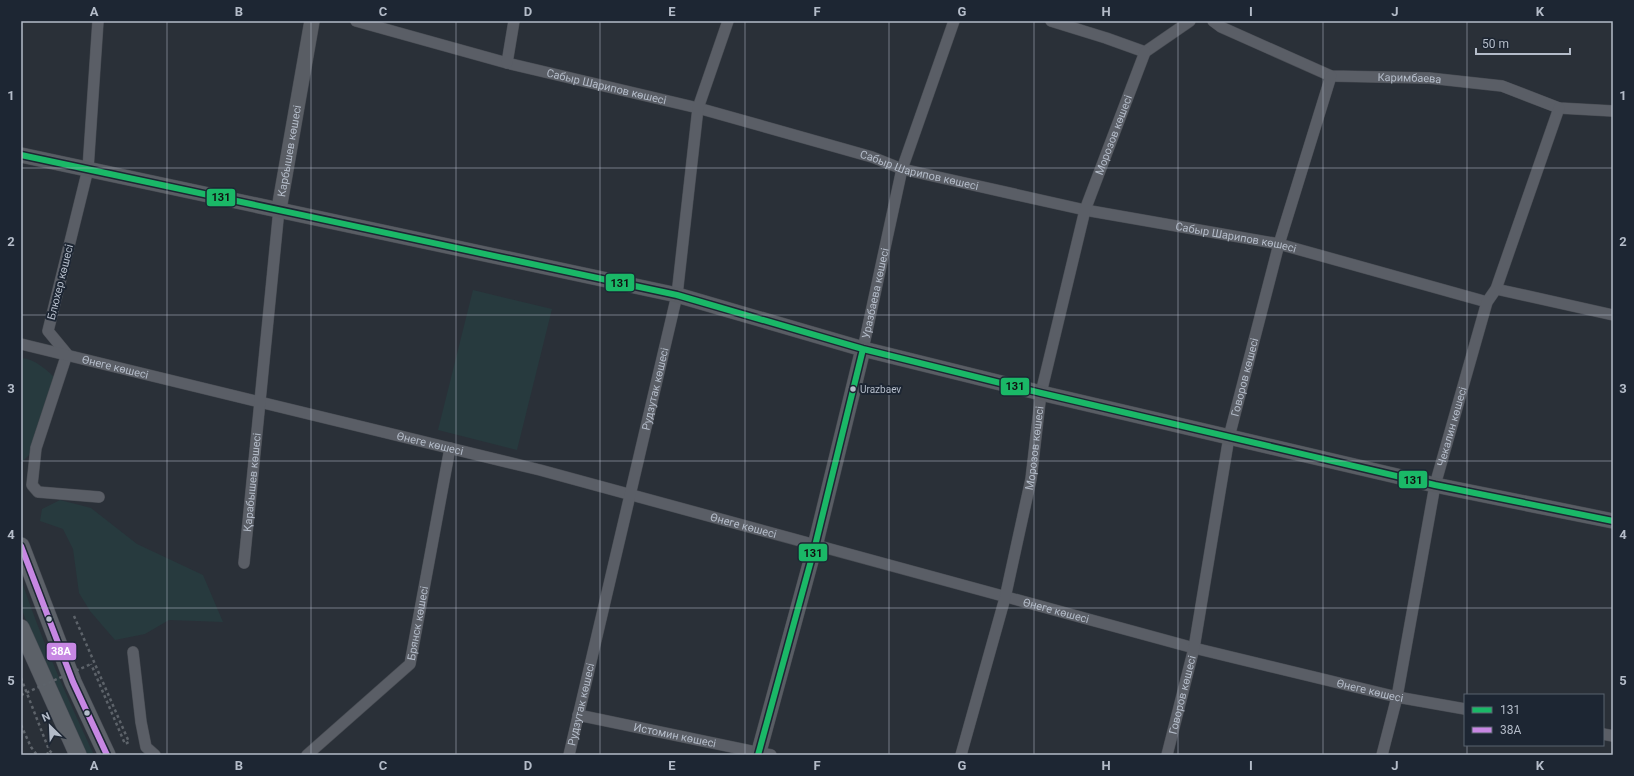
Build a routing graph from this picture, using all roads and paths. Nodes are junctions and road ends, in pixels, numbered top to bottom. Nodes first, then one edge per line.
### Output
1 (98, 21) edge
2 (312, 21) edge
3 (356, 21) edge
4 (514, 21) edge
5 (728, 21) edge
6 (954, 21) edge
7 (1051, 21) edge
8 (1190, 21) edge
9 (1214, 21) edge
10 (1145, 52) junction
11 (507, 63) junction
12 (1331, 76) junction
13 (698, 108) junction
14 (1559, 108) junction
15 (1613, 111) edge
16 (21, 155) edge
17 (88, 169) junction
18 (902, 169) junction
19 (279, 209) junction
20 (1085, 210) junction
21 (1279, 244) junction
22 (1496, 289) junction
23 (677, 295) junction
24 (1487, 302) junction
25 (1613, 315) edge
26 (21, 344) edge
27 (863, 349) junction
28 (68, 354) junction
29 (1041, 393) junction
30 (259, 401) junction
31 (1229, 437) junction
32 (450, 448) junction
33 (1435, 485) junction
34 (629, 494) junction
35 (99, 497) dead end
36 (1613, 521) edge
37 (21, 546) edge
38 (815, 546) junction
39 (244, 563) dead end
40 (1006, 598) junction
41 (74, 616) dead end
42 (21, 628) edge
43 (1194, 648) junction
44 (133, 652) dead end
45 (21, 678) edge
46 (21, 695) edge
47 (1397, 697) junction
48 (1464, 709) edge
49 (578, 714) junction
50 (21, 725) edge
51 (49, 750) junction
52 (763, 754) edge
53 (37, 755) edge
54 (47, 755) edge
55 (54, 755) edge
56 (78, 755) edge
57 (106, 755) edge
58 (154, 755) edge
59 (307, 755) edge
60 (569, 755) edge
61 (961, 755) edge
62 (1167, 755) edge
63 (1382, 755) edge

1 - 17 street, Блюхер көшесі
2 - 19 street, Карбышев көшесі
3 - 11 street, Сабыр Шарипов көшесі
4 - 11 street
5 - 13 street, Рудзутак көшесі
6 - 18 street, Уразбаева көшесі
7 - 10 street
8 - 10 street
9 - 12 street, Каримбаева
10 - 20 street, Морозов көшесі
11 - 13 street, Сабыр Шарипов көшесі
12 - 14 street, Каримбаева
12 - 21 street, Говоров көшесі
13 - 18 street, Сабыр Шарипов көшесі
13 - 23 street, Рудзутак көшесі
14 - 15 street, Каримбаева
14 - 22 street, Чекалин көшесі
16 - 17 street
17 - 19 street
17 - 28 street, Блюхер көшесі
18 - 20 street, Сабыр Шарипов көшесі
18 - 27 street, Уразбаева көшесі
19 - 23 street
19 - 30 street, Карбышев көшесі
20 - 21 street, Сабыр Шарипов көшесі
20 - 29 street, Морозов көшесі
21 - 24 street, Сабыр Шарипов көшесі
21 - 31 street, Говоров көшесі
22 - 24 street, Чекалин көшесі
22 - 25 street
23 - 27 street
23 - 34 street, Рудзутак көшесі
24 - 33 street, Чекалин көшесі
26 - 28 street, Өнеге көшесі
27 - 29 street
27 - 38 street, Уразбаева көшесі
28 - 30 street, Өнеге көшесі
28 - 35 street
29 - 31 street
29 - 40 street, Морозов көшесі
30 - 32 street, Өнеге көшесі
30 - 39 street, Қарабышев көшесі
31 - 33 street
31 - 43 street, Говоров көшесі
32 - 34 street, Өнеге көшесі
32 - 59 street, Брянск көшесі
33 - 36 street
33 - 47 street, Чекалин көшесі
34 - 38 street, Өнеге көшесі
34 - 49 street, Рудзутак көшесі
37 - 57 main road
38 - 40 street, Өнеге көшесі
38 - 52 street, Уразбаева көшесі
40 - 43 street, Өнеге көшесі
40 - 61 street, Морозов көшесі
41 - 46 path, bridge
42 - 56 main road
43 - 47 street, Өнеге көшесі
43 - 62 street, Говоров көшесі
44 - 58 street
45 - 51 path
47 - 48 street, Өнеге көшесі
47 - 63 street, Чекалин көшесі
49 - 52 street, Истомин көшесі
49 - 60 street, Рудзутак көшесі
50 - 53 path
51 - 54 path
51 - 55 path

